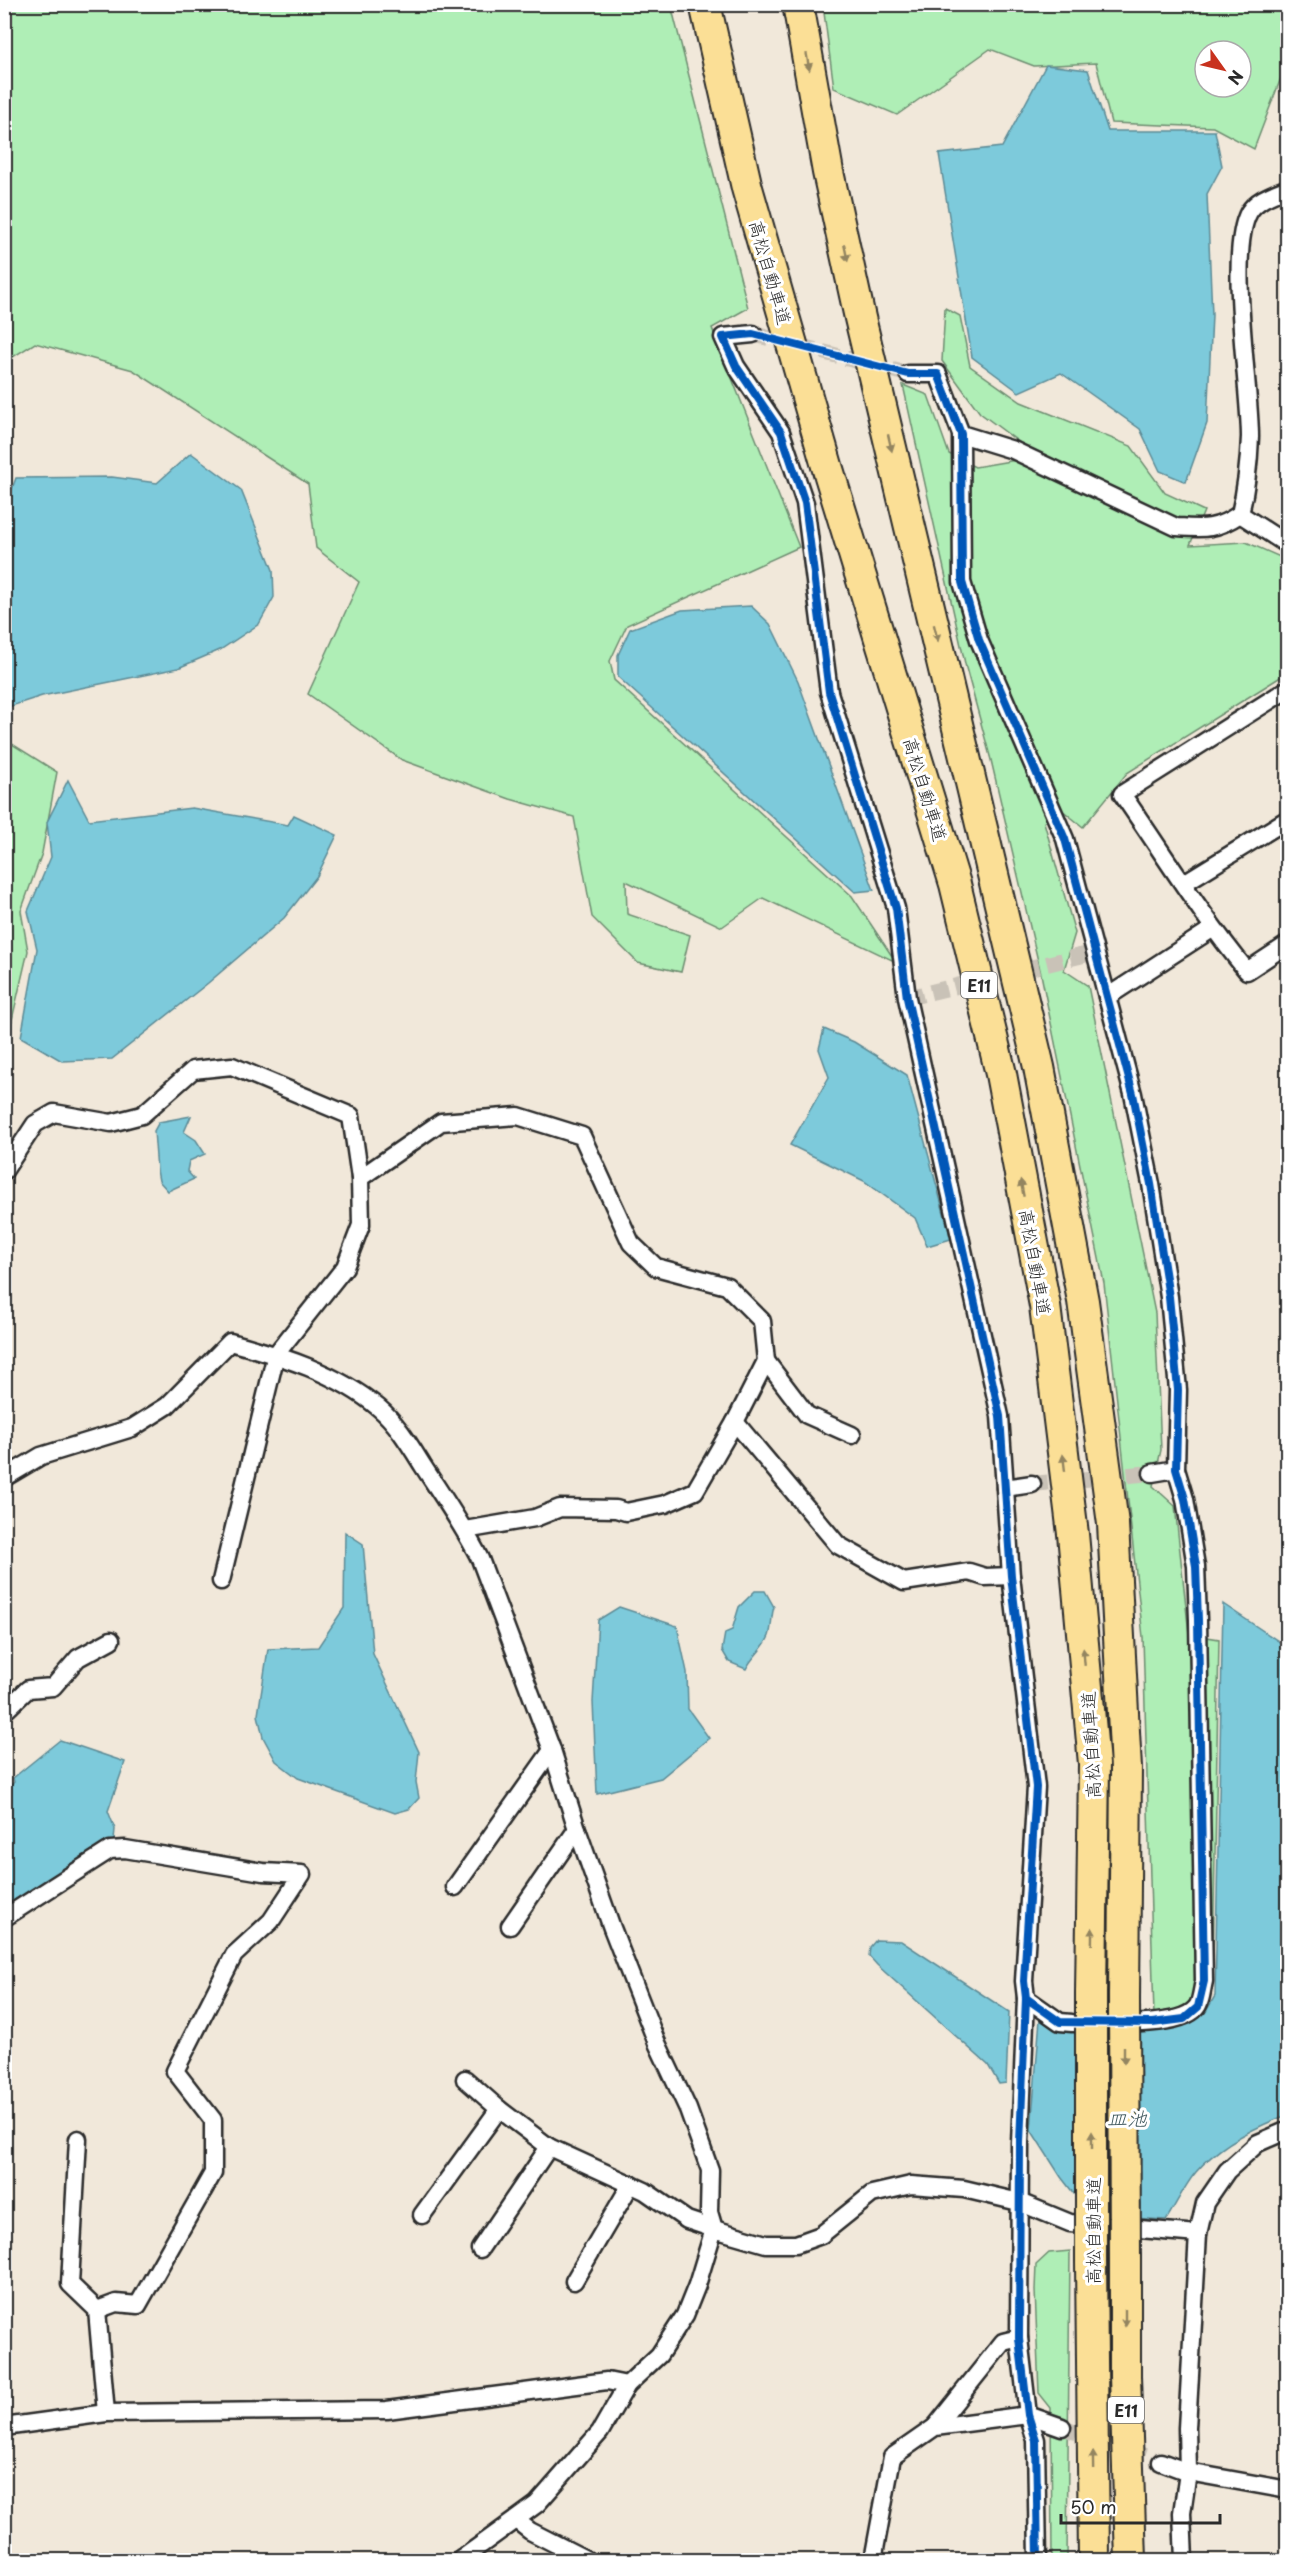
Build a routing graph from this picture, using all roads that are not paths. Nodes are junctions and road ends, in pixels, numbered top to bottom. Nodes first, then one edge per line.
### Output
1 (705, 4) edge
2 (798, 4) edge
3 (1287, 188) edge
4 (753, 334) tunnel mouth
5 (908, 374) tunnel mouth
6 (961, 434) junction
7 (1240, 514) junction
8 (1287, 545) edge
9 (1287, 688) edge
10 (1287, 819) edge
11 (1184, 883) junction
12 (1212, 929) junction
13 (1287, 944) edge
14 (1107, 997) junction
15 (4, 1172) edge
16 (360, 1178) junction
17 (276, 1354) junction
18 (766, 1361) junction
19 (735, 1422) junction
20 (852, 1435) dead end
21 (1176, 1469) junction
22 (1152, 1473) tunnel mouth
23 (4, 1478) edge
24 (1032, 1484) tunnel mouth
25 (1005, 1488) junction
26 (465, 1530) junction
27 (1011, 1576) junction
28 (221, 1581) dead end
29 (111, 1640) dead end
30 (4, 1712) edge
31 (552, 1750) junction
32 (577, 1829) junction
33 (454, 1887) dead end
34 (4, 1918) edge
35 (510, 1926) dead end
36 (1026, 1998) junction
37 (465, 2079) dead end
38 (499, 2109) junction
39 (1287, 2130) edge
40 (78, 2139) dead end
41 (549, 2147) junction
42 (631, 2184) junction
43 (1019, 2202) junction
44 (422, 2215) dead end
45 (714, 2229) junction
46 (1198, 2234) junction
47 (480, 2249) dead end
48 (574, 2281) dead end
49 (97, 2310) junction
50 (1019, 2338) junction
51 (627, 2385) junction
52 (106, 2413) junction
53 (1028, 2415) junction
54 (4, 2427) edge
55 (935, 2427) junction
56 (1062, 2427) tunnel mouth
57 (1161, 2462) tunnel mouth
58 (1188, 2472) junction
59 (1287, 2490) edge
60 (516, 2520) junction
61 (460, 2560) edge
62 (587, 2560) edge
63 (873, 2560) edge
64 (1038, 2560) edge
65 (1094, 2560) edge
66 (1131, 2560) edge
67 (1184, 2560) edge

65 -> 1 highway, 高松自動車道 / E11, bridge
2 -> 66 highway, 高松自動車道 / E11, bridge
3 - 7 street
4 - 25 street
5 - 6 street
6 - 7 street
6 - 14 street
7 - 8 street
9 - 11 street
10 - 11 street
11 - 12 street
12 - 13 street
12 - 14 street
14 - 21 street
15 - 16 street
16 - 17 street
16 - 18 street
17 - 23 street
17 - 26 street
17 - 28 street
18 - 19 street
18 - 20 street
19 - 26 street
19 - 27 street
21 - 22 street
21 - 36 street
24 - 25 street
25 - 27 street
26 - 31 street
27 - 36 street
29 - 30 street
31 - 32 street
31 - 33 street
32 - 35 street
32 - 45 street
34 - 49 street
36 - 43 street
37 - 38 street
38 - 41 street
38 - 44 street
39 - 46 street
40 - 49 street
41 - 42 street
41 - 47 street
42 - 45 street
42 - 48 street
43 - 45 street
43 - 46 street
43 - 50 street
45 - 51 street
46 - 58 street
49 - 52 street
50 - 53 street
50 - 55 street
51 - 52 street
51 - 60 street
52 - 54 street
53 - 55 street
53 - 56 street
53 - 64 street
55 - 63 street
57 - 58 street
58 - 59 street
58 - 67 street
60 - 61 street
60 - 62 street

